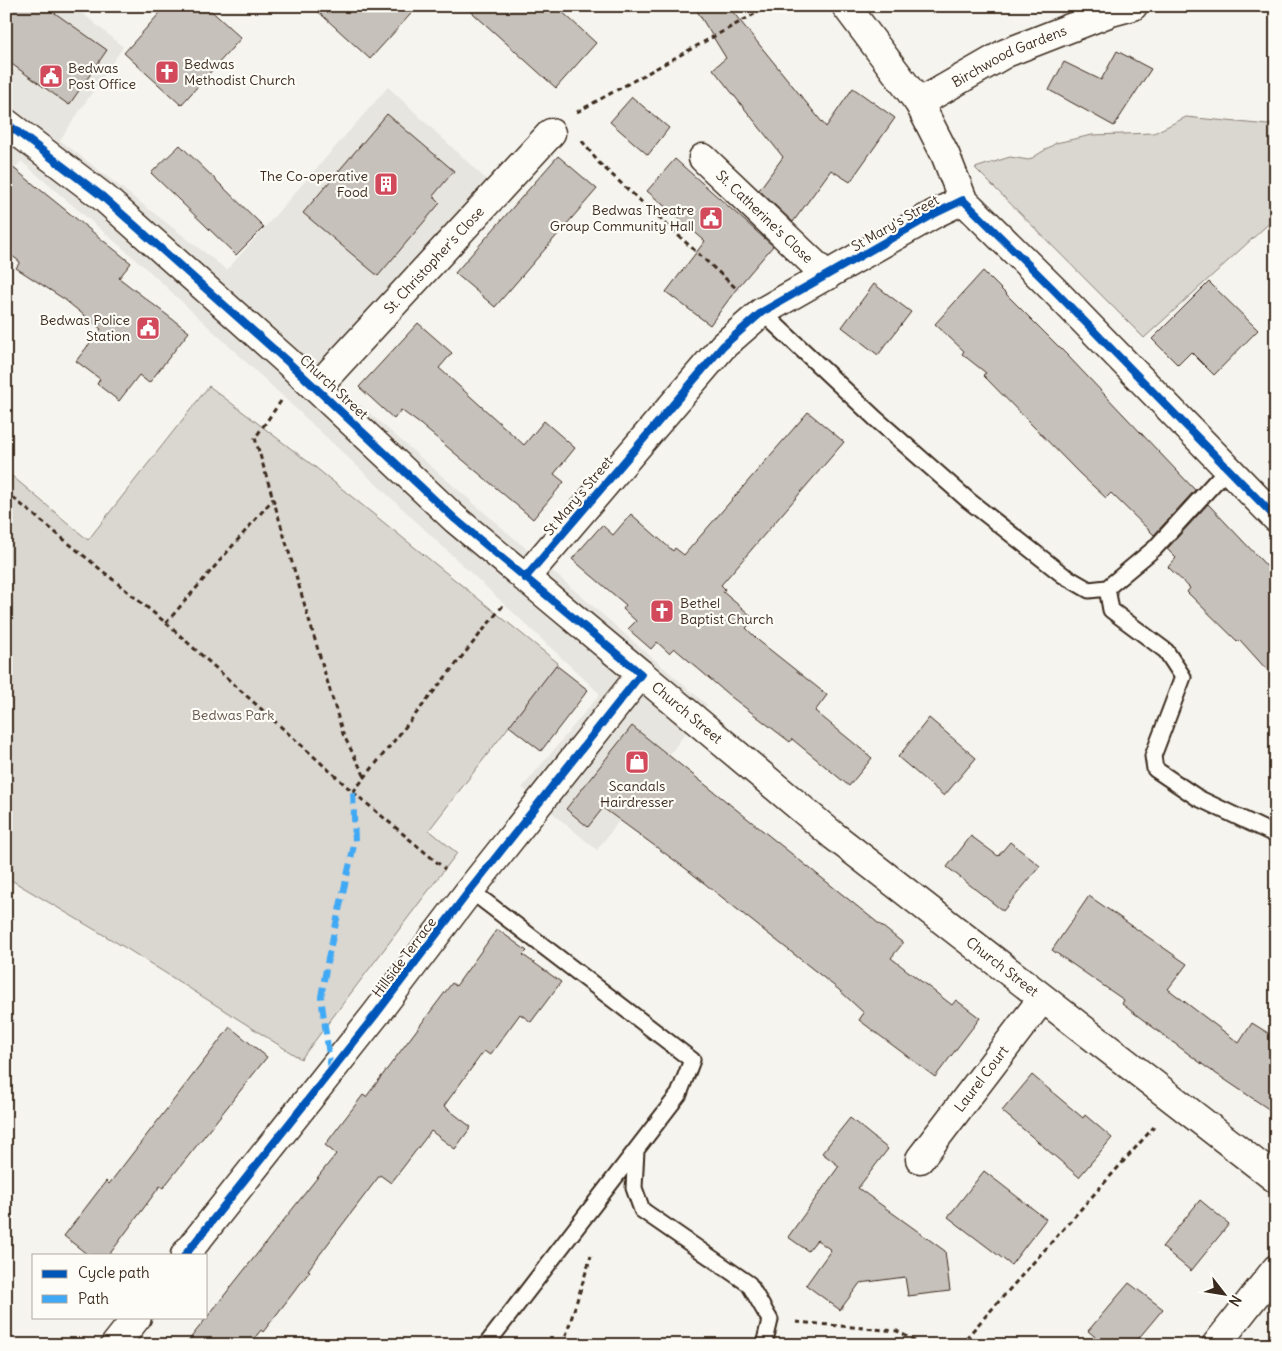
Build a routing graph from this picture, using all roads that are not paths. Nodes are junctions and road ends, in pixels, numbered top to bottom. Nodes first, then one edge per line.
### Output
1 (846, 6) edge
2 (1133, 6) edge
3 (919, 102) junction
4 (6, 123) edge
5 (558, 128) road end
6 (703, 158) dead end
7 (963, 200) junction
8 (827, 276) junction
9 (762, 312) junction
10 (308, 380) junction
11 (1228, 468) junction
12 (1276, 518) edge
13 (525, 578) junction
14 (1107, 588) junction
15 (641, 674) junction
16 (1276, 835) edge
17 (470, 890) junction
18 (1042, 999) junction
19 (636, 1150) junction
20 (920, 1159) dead end
21 (1276, 1179) edge
22 (186, 1254) edge
23 (1276, 1269) edge
24 (136, 1318) edge
25 (115, 1345) edge
26 (486, 1345) edge
27 (764, 1345) edge
28 (1216, 1345) edge

1 - 3 street
2 - 3 street, Birchwood Gardens
3 - 7 street
4 - 10 street, Church Street
5 - 10 street, St. Christopher's Close
6 - 8 street, St. Catherine's Close
7 - 8 street, St Mary's Street
7 - 11 street
8 - 9 street, St Mary's Street
9 - 13 street, St Mary's Street
9 - 14 lane
10 - 13 street, Church Street
11 - 12 street
11 - 14 lane
13 - 15 street, Church Street
14 - 16 lane
15 - 17 street, Hillside Terrace
15 - 18 street, Church Street
17 - 19 lane
17 - 22 street, Hillside Terrace
18 - 20 street, Laurel Court
18 - 21 street, Church Street
19 - 26 lane
19 - 27 lane
23 - 28 street
24 - 25 street

